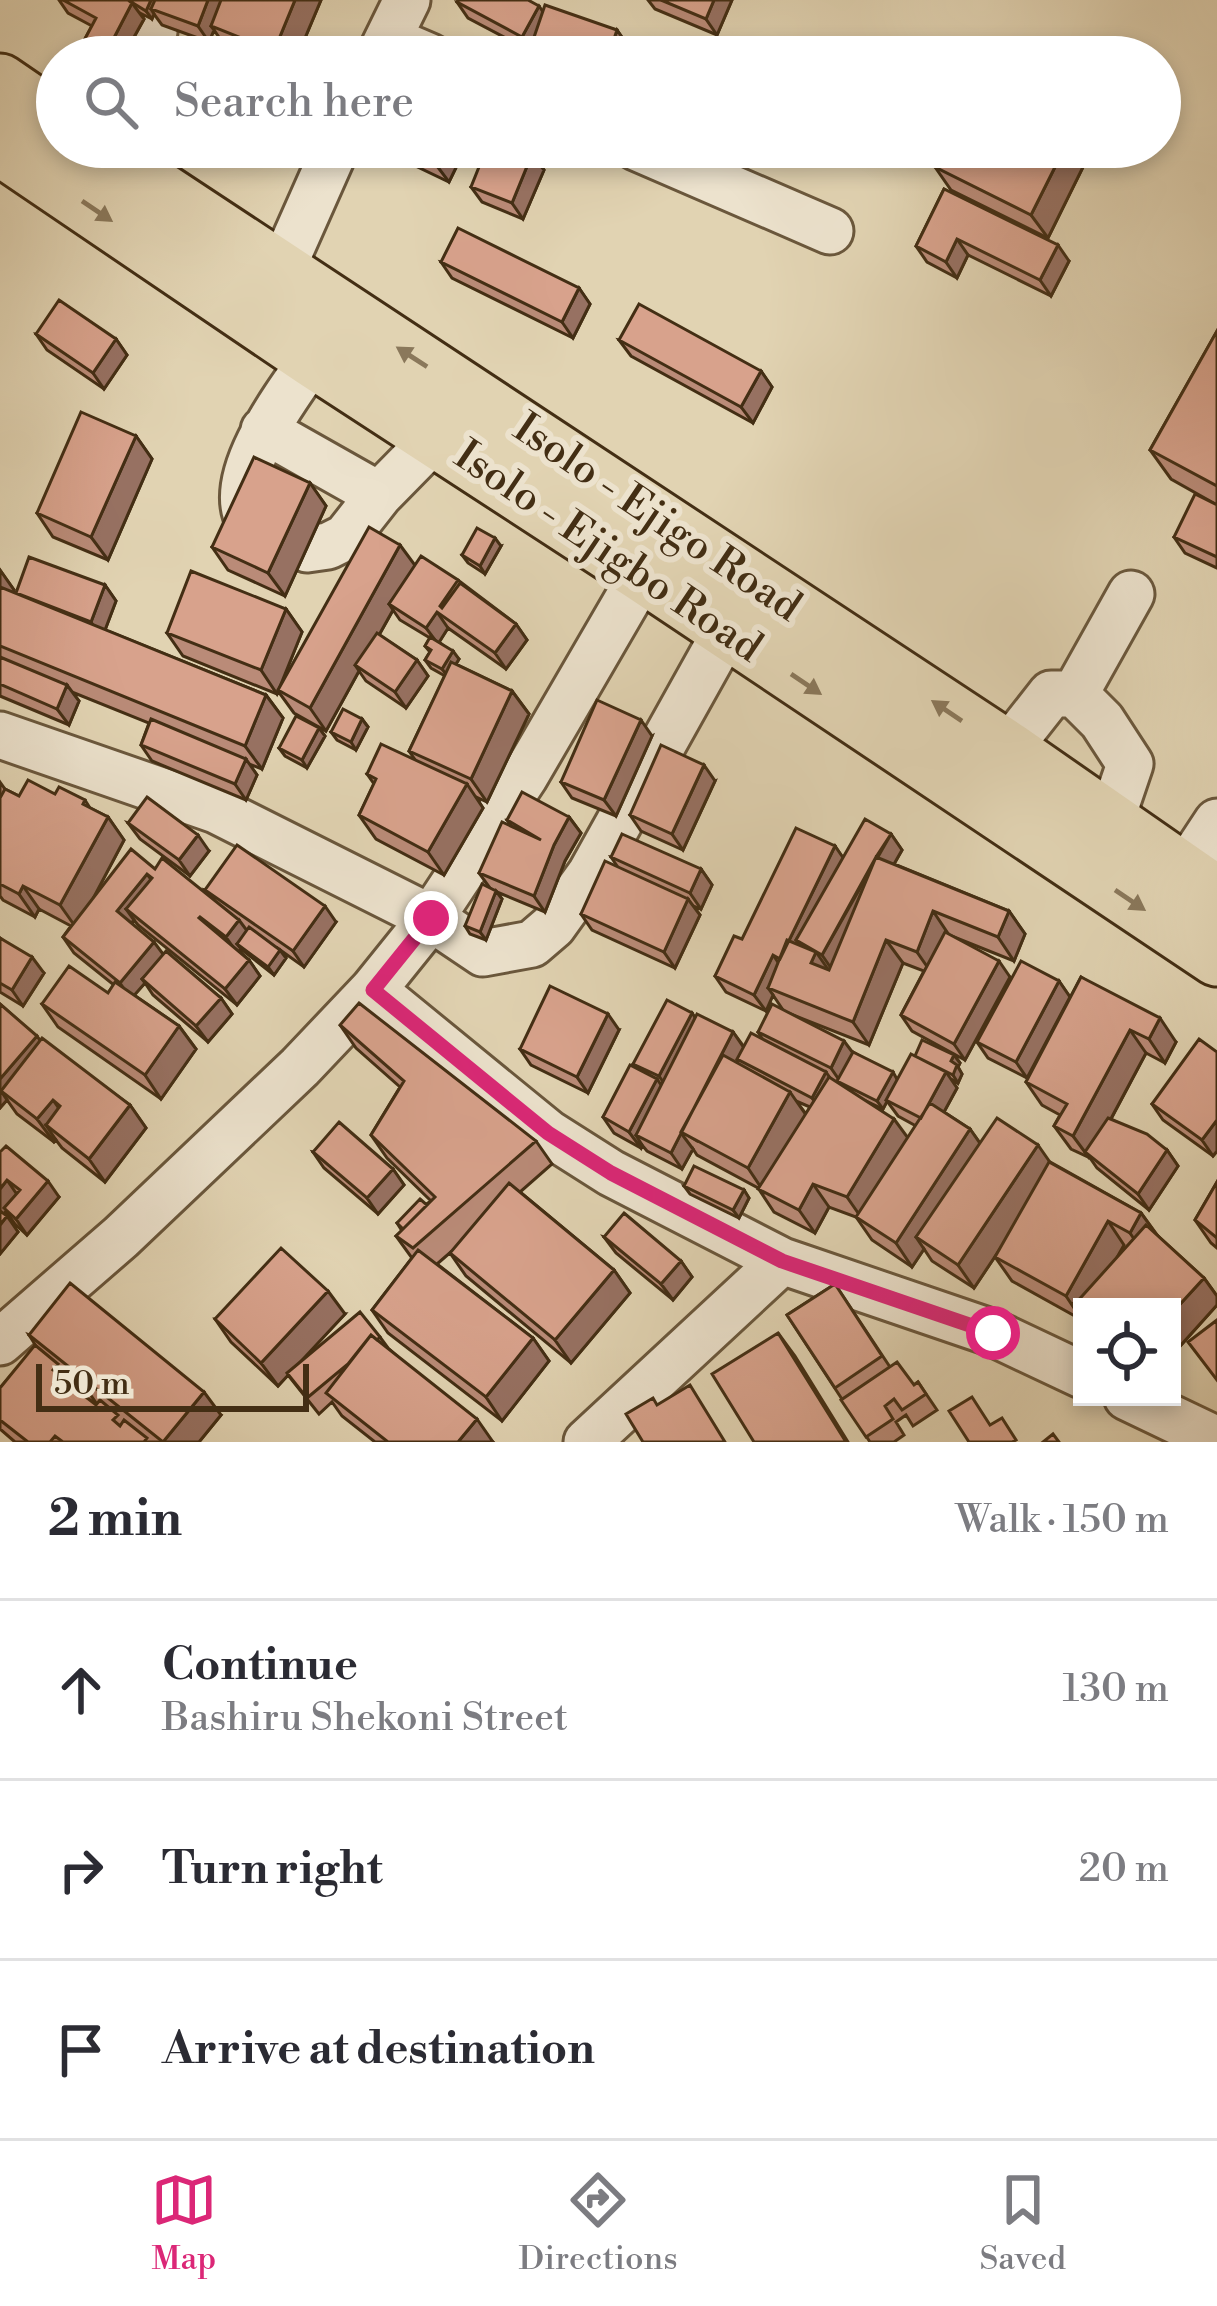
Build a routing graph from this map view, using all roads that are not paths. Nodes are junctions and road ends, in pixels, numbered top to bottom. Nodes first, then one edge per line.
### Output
1 (0, 83) edge
2 (36, 107) edge
3 (0, 146) edge
4 (36, 167) edge
5 (38, 168) edge
6 (126, 168) edge
7 (327, 168) edge
8 (684, 168) edge
9 (830, 231) dead end
10 (281, 272) junction
11 (329, 336) junction
12 (450, 414) junction
13 (264, 430) junction
14 (379, 495) junction
15 (250, 523) edge
16 (307, 549) dead end
17 (643, 573) junction
18 (1131, 594) dead end
19 (726, 631) junction
20 (1075, 694) junction
21 (0, 735) edge
22 (1007, 750) junction
23 (1111, 820) junction
24 (1217, 822) edge
25 (1201, 884) edge
26 (431, 918) junction
27 (1217, 957) edge
28 (373, 990) junction
29 (782, 1261) junction
30 (0, 1342) edge
31 (1073, 1372) edge
32 (1146, 1406) edge
33 (1217, 1440) edge
34 (586, 1442) edge

1 - 2 main road
3 -> 4 main road, Isolo - Ejigbo Road
5 -> 11 main road, Isolo - Ejigbo Road
6 - 10 main road
7 - 10 street
8 - 9 street
10 - 11 main road
11 - 12 main road, Isolo - Ejigbo Road
11 - 13 street
12 - 14 street
12 - 17 main road, Isolo - Ejigbo Road
22 -> 12 main road, Isolo - Ejigo Road
13 - 14 street
13 - 15 street
14 - 16 street
17 - 19 main road, Isolo - Ejigbo Road
17 - 26 street
18 - 20 street
19 - 26 street
19 -> 27 main road, Isolo - Ejigbo Road
20 - 22 street
20 - 23 street
21 - 26 street
22 - 23 main road, Isolo - Ejigo Road
23 - 25 main road, Isolo - Ejigo Road
24 - 25 street
26 - 28 street
28 - 29 street
28 - 30 street
29 - 31 street
29 - 34 street
32 - 33 street

